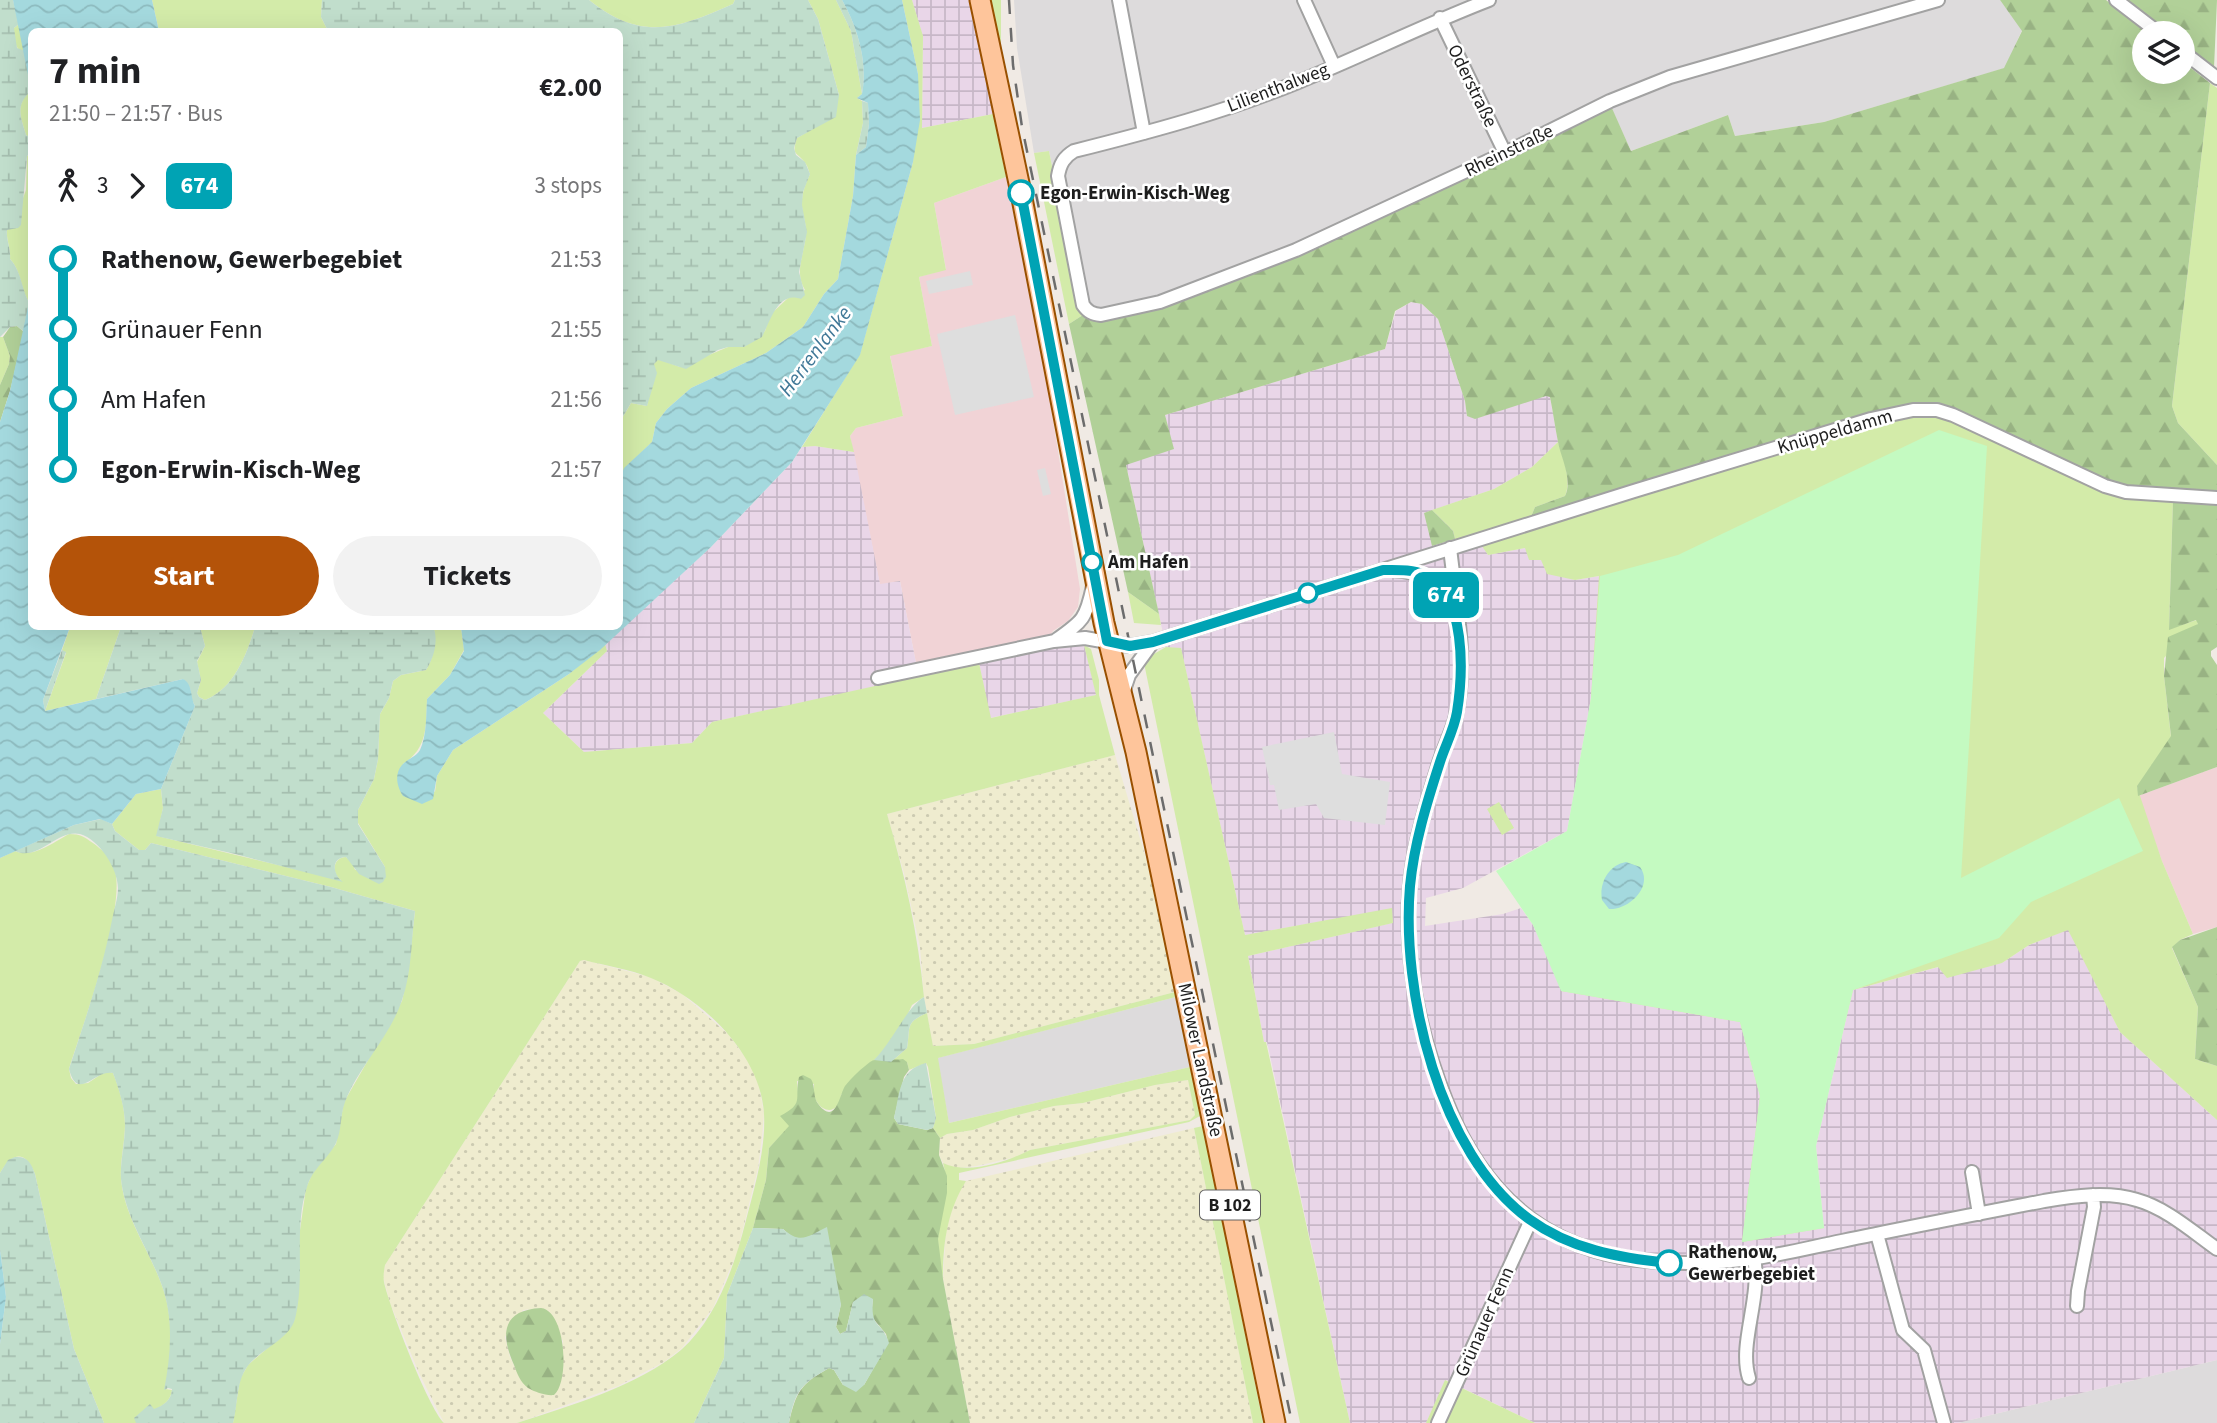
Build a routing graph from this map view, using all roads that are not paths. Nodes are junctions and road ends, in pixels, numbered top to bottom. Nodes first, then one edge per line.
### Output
1 (980, 0) edge
2 (1119, 0) edge
3 (1304, 0) edge
4 (1489, 0) edge
5 (1938, 0) edge
6 (2116, 0) edge
7 (1440, 18) junction
8 (2143, 21) edge
9 (2195, 61) edge
10 (1334, 66) junction
11 (2217, 78) edge
12 (1144, 133) junction
13 (1505, 153) junction
14 (1087, 310) joint
15 (2217, 498) edge
16 (1450, 548) junction
17 (1383, 570) junction
18 (1095, 575) junction
19 (1458, 628) junction
20 (1054, 641) junction
21 (1107, 641) junction
22 (1153, 642) junction
23 (878, 678) dead end
24 (1122, 698) junction
25 (1972, 1172) dead end
26 (2093, 1195) junction
27 (1979, 1214) junction
28 (1531, 1220) junction
29 (1877, 1234) junction
30 (2217, 1249) edge
31 (1754, 1258) junction
32 (2077, 1306) dead end
33 (1749, 1378) dead end
34 (1276, 1423) edge
35 (1438, 1423) edge
36 (1944, 1423) edge

1 - 18 main road, Milower Landstraße / B 102
2 - 12 street
3 - 10 street
4 - 7 street, Lilienthalweg
5 - 13 street, Rheinstraße
6 - 8 street
7 - 10 street, Lilienthalweg
7 - 13 street, Oderstraße
9 - 11 street
10 - 12 street, Lilienthalweg
12 - 14 street, Lilienthalweg
13 - 14 street, Rheinstraße
15 - 16 street, Knüppeldamm
16 - 17 street
16 - 19 street
17 - 19 street
17 - 22 street
18 - 20 street, Milower Landstraße
18 - 21 main road, Milower Landstraße / B 102
19 - 28 street
20 - 21 street
20 - 23 street
21 - 22 street
21 - 24 main road, Milower Landstraße / B 102
22 - 24 street
24 - 34 main road, Milower Landstraße / B 102
25 - 27 street
26 - 27 street
26 - 30 street
26 - 32 street
27 - 29 street
28 - 31 street
28 - 35 street, Grünauer Fenn
29 - 31 street
29 - 36 street
31 - 33 street

